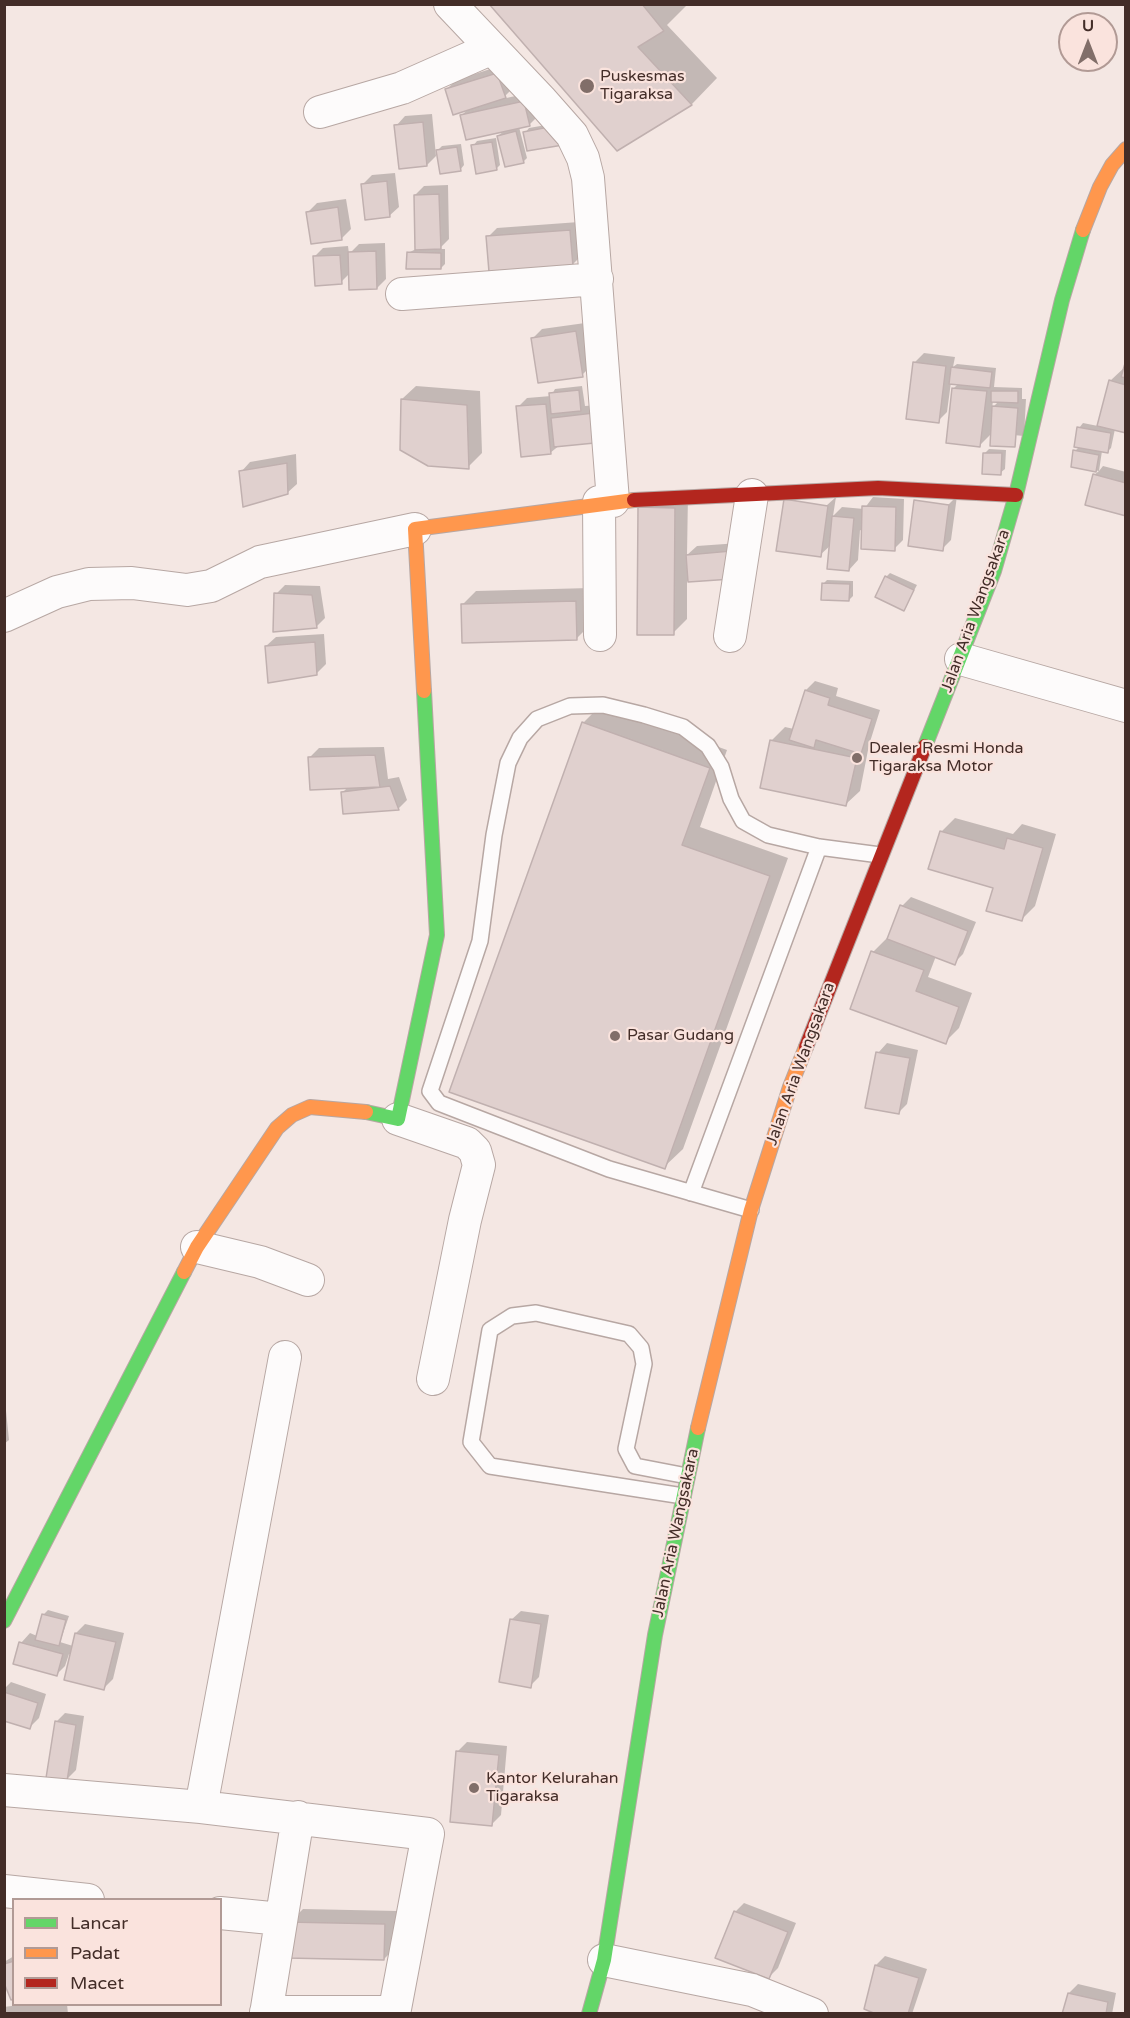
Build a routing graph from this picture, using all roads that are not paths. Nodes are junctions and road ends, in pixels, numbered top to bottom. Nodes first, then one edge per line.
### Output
1 (450, 4) edge
2 (490, 48) junction
3 (320, 112) dead end
4 (1125, 149) edge
5 (597, 279) junction
6 (402, 294) dead end
7 (752, 495) junction
8 (1016, 495) junction
9 (606, 502) junction
10 (415, 529) junction
11 (4, 616) edge
12 (600, 635) dead end
13 (730, 636) dead end
14 (961, 659) junction
15 (1125, 706) edge
16 (819, 847) junction
17 (880, 855) junction
18 (398, 1119) junction
19 (691, 1193) junction
20 (751, 1210) junction
21 (197, 1247) junction
22 (308, 1280) dead end
23 (285, 1357) dead end
24 (433, 1379) dead end
25 (687, 1476) junction
26 (683, 1496) junction
27 (4, 1621) edge
28 (4, 1790) edge
29 (201, 1807) junction
30 (298, 1817) junction
31 (4, 1891) edge
32 (78, 1898) edge
33 (222, 1913) edge
34 (281, 1919) junction
35 (604, 1960) junction
36 (266, 2013) edge
37 (394, 2013) edge
38 (589, 2013) edge
39 (812, 2013) edge

1 - 2 street
2 - 3 street
2 - 5 street
4 - 8 street, Jalan Aria Wangsakara
5 - 6 street
5 - 9 street
7 - 8 street
7 - 9 street
7 - 13 street
8 - 14 street, Jalan Aria Wangsakara
9 - 10 street
9 - 12 street
10 - 11 street
10 - 18 street
14 - 15 street
14 - 17 street, Jalan Aria Wangsakara
16 - 17 lane
16 - 19 lane
16 - 19 lane
17 - 20 street, Jalan Aria Wangsakara
18 - 21 street
18 - 24 street
19 - 20 lane
20 - 25 street, Jalan Aria Wangsakara
21 - 22 street
21 - 27 street
23 - 29 street
25 - 26 street, Jalan Aria Wangsakara
25 - 26 lane
26 - 35 street, Jalan Aria Wangsakara
28 - 29 street
29 - 30 street
30 - 34 street
30 - 37 street
31 - 32 street
33 - 34 street
34 - 36 street
35 - 38 street, Jalan Aria Wangsakara
35 - 39 street
36 - 37 street

